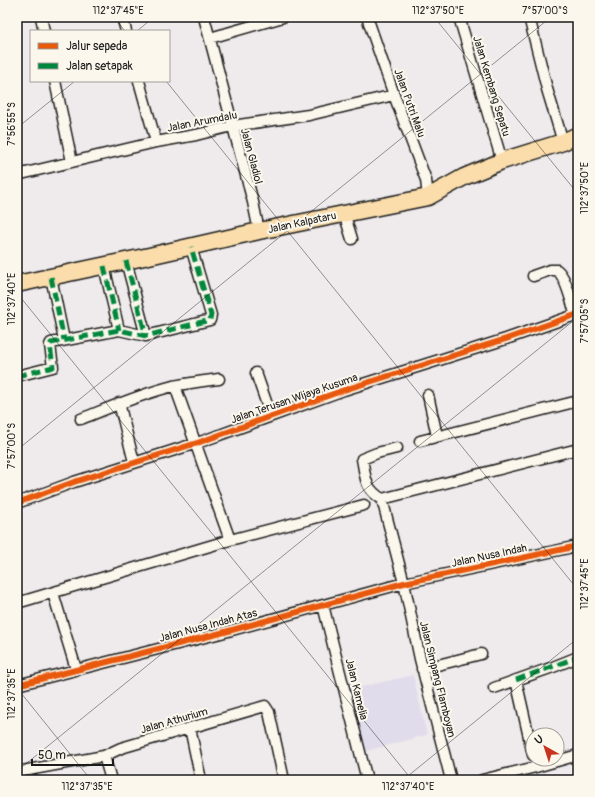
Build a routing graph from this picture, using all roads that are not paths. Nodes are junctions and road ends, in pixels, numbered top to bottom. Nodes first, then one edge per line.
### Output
1 (41, 17) edge
2 (122, 17) edge
3 (204, 17) edge
4 (283, 17) edge
5 (367, 17) edge
6 (459, 17) edge
7 (529, 17) edge
8 (44, 30) edge
9 (126, 30) edge
10 (210, 38) junction
11 (55, 82) edge
12 (139, 82) edge
13 (394, 95) junction
14 (232, 126) junction
15 (578, 135) edge
16 (156, 142) junction
17 (562, 142) junction
18 (72, 162) junction
19 (502, 162) junction
20 (17, 175) edge
21 (428, 197) junction
22 (344, 213) junction
23 (258, 231) junction
24 (352, 239) dead end
25 (190, 247) junction
26 (126, 261) junction
27 (104, 266) junction
28 (533, 276) dead end
29 (52, 277) junction
30 (17, 284) edge
31 (577, 314) edge
32 (119, 330) junction
33 (146, 336) junction
34 (64, 340) junction
35 (256, 373) dead end
36 (17, 376) edge
37 (219, 379) dead end
38 (175, 386) junction
39 (428, 396) dead end
40 (578, 401) edge
41 (119, 403) junction
42 (271, 416) junction
43 (81, 419) dead end
44 (437, 436) junction
45 (420, 441) dead end
46 (195, 443) junction
47 (397, 448) dead end
48 (578, 448) edge
49 (134, 462) junction
50 (382, 499) junction
51 (17, 503) edge
52 (364, 505) dead end
53 (230, 540) junction
54 (578, 546) edge
55 (404, 583) junction
56 (53, 593) junction
57 (17, 603) edge
58 (323, 605) junction
59 (481, 654) dead end
60 (578, 657) edge
61 (76, 669) junction
62 (422, 669) junction
63 (516, 680) junction
64 (17, 684) edge
65 (494, 688) dead end
66 (527, 727) edge
67 (190, 728) junction
68 (578, 755) edge
69 (104, 756) junction
70 (565, 757) edge
71 (525, 766) edge
72 (17, 772) edge
73 (111, 780) edge
74 (201, 780) edge
75 (284, 780) edge
76 (367, 780) edge
77 (451, 780) edge
78 (482, 780) edge

1 - 8 street
2 - 9 street
3 - 10 street, Jalan Gladiol
4 - 10 street
5 - 13 street, Jalan Putri Malu
6 - 19 street, Jalan Kembang Sepatu
7 - 17 street
10 - 14 street, Jalan Gladiol
11 - 18 street
12 - 16 street
13 - 14 street, Jalan Arumdalu
13 - 21 street, Jalan Putri Malu
14 - 16 street, Jalan Arumdalu
14 - 23 street, Jalan Gladiol
15 - 17 main road, Jalan Kalpataru
16 - 18 street, Jalan Arumdalu
17 - 19 main road, Jalan Kalpataru
18 - 20 street, Jalan Arumdalu
19 - 21 main road, Jalan Kalpataru
21 - 22 main road, Jalan Kalpataru
22 - 23 main road, Jalan Kalpataru
22 - 24 street
23 - 25 main road, Jalan Kalpataru
25 - 26 main road, Jalan Kalpataru
25 - 33 street
26 - 27 main road, Jalan Kalpataru
26 - 33 street
27 - 29 main road, Jalan Kalpataru
27 - 32 street
28 - 31 street
29 - 30 main road, Jalan Kalpataru
29 - 34 street
31 - 42 street, Jalan Terusan Wijaya Kusuma
32 - 33 street
32 - 34 street
34 - 36 street
35 - 42 street
37 - 38 street
38 - 41 street
38 - 46 street
39 - 44 street
40 - 44 street
41 - 43 street
41 - 49 street
42 - 46 street, Jalan Terusan Wijaya Kusuma
44 - 45 street
46 - 49 street, Jalan Terusan Wijaya Kusuma
46 - 53 street
47 - 50 street
48 - 50 street
49 - 51 street, Jalan Terusan Wijaya Kusuma
50 - 55 street, Jalan Simpang Flamboyan
52 - 53 street
53 - 56 street
54 - 55 street, Jalan Nusa Indah
55 - 58 street, Jalan Nusa Indah Atas
55 - 62 street, Jalan Simpang Flamboyan
56 - 57 street
56 - 61 street
58 - 61 street, Jalan Nusa Indah Atas
58 - 76 street, Jalan Kamelia
59 - 62 street
60 - 63 street
61 - 64 street, Jalan Nusa Indah Atas
62 - 77 street, Jalan Simpang Flamboyan
63 - 65 street
63 - 66 street
67 - 69 street, Jalan Athurium
67 - 74 street
67 - 75 street, Jalan Athurium
68 - 70 street
69 - 72 street, Jalan Athurium
69 - 73 street
71 - 78 street

